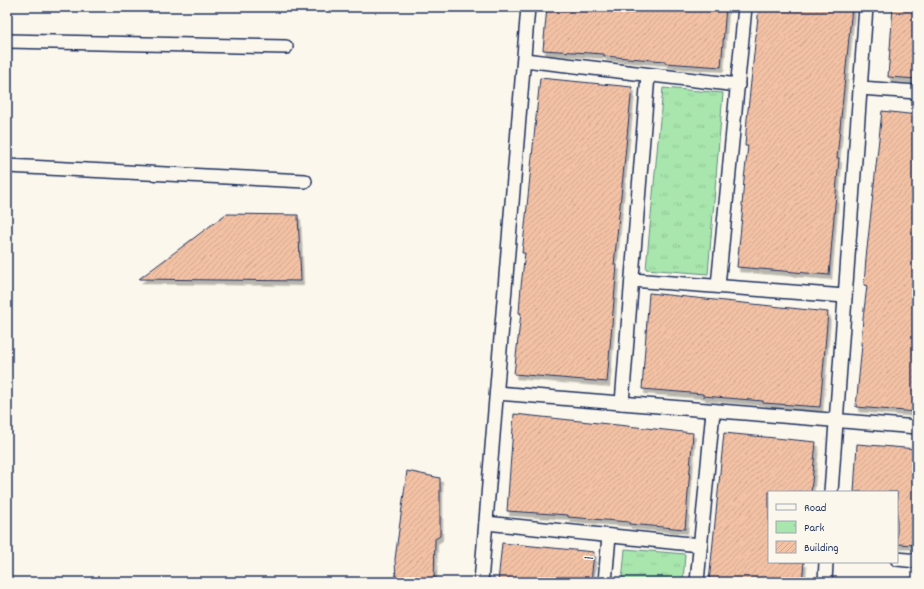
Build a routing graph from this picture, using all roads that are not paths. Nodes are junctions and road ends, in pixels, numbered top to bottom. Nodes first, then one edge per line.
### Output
1 (528, 7) edge
2 (745, 7) edge
3 (866, 7) edge
4 (7, 42) edge
5 (286, 47) dead end
6 (524, 60) junction
7 (648, 75) junction
8 (738, 85) junction
9 (860, 88) junction
10 (917, 92) edge
11 (7, 166) edge
12 (305, 181) dead end
13 (632, 280) junction
14 (718, 286) junction
15 (845, 296) junction
16 (497, 393) junction
17 (622, 403) junction
18 (713, 411) junction
19 (836, 420) junction
20 (917, 427) edge
21 (831, 491) edge
22 (486, 523) junction
23 (609, 536) junction
24 (700, 545) junction
25 (898, 559) edge
26 (917, 561) edge
27 (826, 563) edge
28 (481, 582) edge
29 (605, 582) edge
30 (697, 582) edge
31 (825, 582) edge

1 - 6 street
2 - 8 street
3 - 9 street
4 - 5 street
6 - 7 street
6 - 16 street
7 - 8 street
7 - 13 street
8 - 14 street
9 - 10 street
9 - 15 street
11 - 12 street
13 - 14 street
13 - 17 street
14 - 15 street
15 - 19 street
16 - 17 street
16 - 22 street
17 - 18 street
18 - 19 street
18 - 24 street
19 - 20 street
19 - 21 street
22 - 23 street
22 - 28 street
23 - 24 street
23 - 29 street, 1
24 - 30 street
25 - 26 street
27 - 31 street

